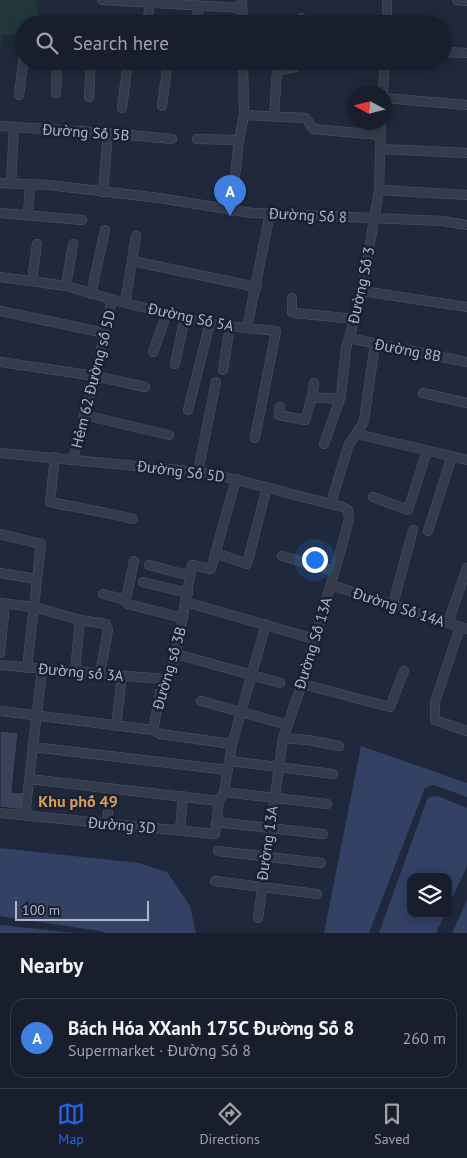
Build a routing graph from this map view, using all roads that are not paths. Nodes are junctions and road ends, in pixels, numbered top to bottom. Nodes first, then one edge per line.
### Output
1 (102, 0) edge
2 (108, 0) edge
3 (387, 0) edge
4 (457, 0) edge
5 (467, 1) edge
6 (150, 3) junction
7 (242, 4) edge
8 (198, 6) junction
9 (149, 15) edge
10 (198, 15) edge
11 (387, 15) edge
12 (452, 52) edge
13 (467, 53) edge
14 (22, 70) edge
15 (57, 70) edge
16 (90, 70) edge
17 (127, 70) edge
18 (167, 70) edge
19 (242, 70) edge
20 (281, 70) edge
21 (384, 70) edge
22 (383, 85) edge
23 (56, 93) dead end
24 (19, 96) dead end
25 (89, 97) dead end
26 (392, 99) edge
27 (467, 105) edge
28 (162, 106) dead end
29 (122, 108) dead end
30 (244, 115) junction
31 (274, 116) junction
32 (0, 126) edge
33 (14, 126) junction
34 (380, 130) edge
35 (108, 133) junction
36 (380, 135) junction
37 (172, 139) dead end
38 (197, 139) dead end
39 (239, 140) junction
40 (380, 148) junction
41 (467, 153) edge
42 (0, 183) edge
43 (11, 183) junction
44 (30, 184) junction
45 (379, 190) junction
46 (103, 192) junction
47 (467, 195) edge
48 (231, 211) junction
49 (0, 213) edge
50 (270, 213) junction
51 (28, 215) junction
52 (374, 219) junction
53 (82, 220) dead end
54 (467, 225) edge
55 (105, 230) dead end
56 (136, 236) dead end
57 (37, 244) dead end
58 (73, 244) dead end
59 (132, 262) junction
60 (0, 277) edge
61 (32, 281) junction
62 (66, 286) junction
63 (257, 287) junction
64 (362, 291) junction
65 (91, 294) junction
66 (292, 298) dead end
67 (112, 299) junction
68 (125, 302) junction
69 (467, 306) edge
70 (0, 311) edge
71 (167, 313) junction
72 (185, 317) junction
73 (355, 319) junction
74 (210, 324) junction
75 (230, 326) junction
76 (247, 328) junction
77 (105, 333) junction
78 (349, 338) junction
79 (375, 344) junction
80 (153, 352) dead end
81 (0, 362) edge
82 (467, 362) edge
83 (175, 364) dead end
84 (223, 370) dead end
85 (95, 376) junction
86 (216, 382) dead end
87 (314, 383) dead end
88 (145, 386) dead end
89 (423, 393) dead end
90 (312, 397) junction
91 (339, 399) junction
92 (467, 403) edge
93 (280, 407) dead end
94 (188, 410) dead end
95 (84, 415) junction
96 (357, 434) junction
97 (169, 435) dead end
98 (255, 438) dead end
99 (324, 444) dead end
100 (427, 452) junction
101 (0, 453) edge
102 (452, 456) junction
103 (55, 457) junction
104 (73, 459) junction
105 (467, 460) edge
106 (198, 472) junction
107 (236, 479) junction
108 (267, 487) junction
109 (372, 497) dead end
110 (331, 504) junction
111 (133, 519) dead end
112 (349, 519) joint
113 (413, 530) dead end
114 (428, 532) dead end
115 (0, 534) edge
116 (215, 553) junction
117 (282, 556) dead end
118 (134, 561) dead end
119 (149, 565) dead end
120 (467, 568) edge
121 (334, 571) junction
122 (0, 573) edge
123 (190, 576) junction
124 (37, 579) junction
125 (143, 582) dead end
126 (331, 585) junction
127 (103, 594) dead end
128 (187, 598) junction
129 (126, 600) junction
130 (2, 604) edge
131 (393, 604) junction
132 (34, 607) junction
133 (183, 618) junction
134 (80, 620) junction
135 (448, 622) junction
136 (266, 624) junction
137 (463, 628) edge
138 (314, 639) junction
139 (0, 653) edge
140 (176, 654) junction
141 (0, 665) edge
142 (27, 668) junction
143 (42, 669) junction
144 (404, 671) dead end
145 (75, 672) junction
146 (100, 674) junction
147 (122, 676) junction
148 (250, 676) junction
149 (163, 679) junction
150 (280, 684) dead end
151 (302, 684) junction
152 (200, 701) dead end
153 (240, 710) junction
154 (0, 711) edge
155 (37, 715) junction
156 (288, 724) junction
157 (116, 726) junction
158 (153, 730) junction
159 (467, 731) edge
160 (283, 738) junction
161 (232, 744) junction
162 (338, 746) dead end
163 (33, 747) junction
164 (229, 765) junction
165 (279, 767) junction
166 (333, 774) dead end
167 (29, 779) junction
168 (110, 788) junction
169 (224, 792) junction
170 (183, 796) junction
171 (274, 797) junction
172 (219, 801) junction
173 (327, 804) dead end
174 (0, 813) edge
175 (25, 815) junction
176 (216, 822) junction
177 (107, 824) junction
178 (270, 828) junction
179 (180, 830) junction
180 (323, 834) dead end
181 (218, 851) dead end
182 (266, 856) junction
183 (320, 863) dead end
184 (215, 881) dead end
185 (262, 887) junction
186 (317, 894) dead end
187 (258, 918) dead end

1 - 2 street
2 - 6 street
3 - 11 street
4 - 5 street
6 - 8 street
6 - 9 street
7 - 8 street
8 - 10 street
12 - 13 street
14 - 24 street
15 - 23 street
16 - 25 street
17 - 29 street
18 - 28 street
19 - 30 street
20 - 31 street
21 - 22 street
26 - 27 street
30 - 31 street
30 - 39 street
31 - 36 street
32 - 33 street, Đường Số 5B
33 - 35 street, Đường Số 5B
33 - 43 street
34 - 36 street, Đường Số 3
35 - 37 street, Đường Số 5B
35 - 46 street
36 - 40 street, Đường Số 3
38 - 39 street
39 - 48 street
40 - 41 street
40 - 45 street, Đường Số 3
42 - 43 street, Đường Số 8
43 - 44 street, Đường Số 8
44 - 46 street, Đường Số 8
44 - 51 street
45 - 47 street
45 - 52 street, Đường Số 3
46 - 48 street, Đường Số 8
48 - 50 street, Đường Số 8
49 - 51 street
50 - 52 street, Đường Số 8
50 - 63 street
51 - 53 street
52 - 54 street, Đường Số 8
52 - 64 street, Đường Số 3
55 - 65 street
56 - 59 street
57 - 61 street
58 - 62 street
59 - 63 street
59 - 68 street
60 - 61 street, Đường Số 5A
61 - 62 street, Đường Số 5A
62 - 65 street, Đường Số 5A
63 - 76 street
64 - 69 street
64 - 73 street, Đường Số 3
65 - 67 street, Đường Số 5A
66 - 73 street
67 - 68 street, Đường Số 5A
67 - 77 street, Hẻm 62 Đường số 5D
68 - 71 street, Đường Số 5A
70 - 77 street
71 - 72 street, Đường Số 5A
71 - 80 street
72 - 74 street, Đường Số 5A
72 - 83 street
73 - 78 street, Đường Số 3
74 - 75 street, Đường Số 5A
74 - 94 street
75 - 76 street, Đường Số 5A
75 - 84 street
76 - 98 street, Đường Số 5A
77 - 85 street, Hẻm 62 Đường số 5D
78 - 79 street, Đường 8B
78 - 91 street, Đường Số 3
79 - 82 street, Đường 8B
79 - 96 street
81 - 85 street
85 - 88 street
85 - 95 street, Hẻm 62 Đường số 5D
86 - 106 street
87 - 90 street
89 - 92 street
90 - 91 street
90 - 93 street
91 - 99 street, Đường Số 3
95 - 97 street
95 - 104 street, Hẻm 62 Đường số 5D
96 - 100 street
96 - 110 street
100 - 102 street
100 - 109 street
101 - 103 street, Đường Số 5D
102 - 105 street
102 - 114 street
103 - 104 street, Đường Số 5D
103 - 111 street
104 - 106 street, Đường Số 5D
106 - 107 street, Đường Số 5D
107 - 108 street, Đường Số 5D
107 - 116 street
108 - 110 street, Đường Số 5D
108 - 116 street
110 - 112 street, Đường Số 5D
112 - 121 street, Đường Số 13A
113 - 131 street
115 - 124 street
116 - 123 street
117 - 121 street
118 - 129 street
119 - 123 street
120 - 135 street
121 - 126 street, Đường Số 13A
122 - 124 street
123 - 128 street, Đường số 3B
124 - 132 street
125 - 128 street
126 - 131 street, Đường Số 14A
126 - 138 street, Đường Số 13A
127 - 129 street
128 - 133 street, Đường số 3B
128 - 136 street
129 - 133 street
130 - 132 street
130 - 139 street
131 - 135 street, Đường Số 14A
132 - 134 street
132 - 142 street
133 - 140 street, Đường số 3B
134 - 145 street
134 - 146 street
135 - 137 street, Đường Số 14A
136 - 138 street
136 - 148 street
137 - 159 street
138 - 151 street, Đường Số 13A
140 - 148 street
140 - 149 street, Đường số 3B
141 - 142 street, Đường số 3A
142 - 143 street, Đường số 3A
143 - 145 street, Đường số 3A
143 - 155 street
144 - 151 street
145 - 146 street, Đường số 3A
146 - 147 street, Đường số 3A
147 - 149 street, Đường số 3A
147 - 157 street
148 - 150 street
148 - 153 street
149 - 158 street, Đường số 3B
151 - 156 street, Đường Số 13A
152 - 153 street
153 - 156 street
153 - 161 street
154 - 155 street, Đường số 3B
155 - 157 street, Đường số 3B
155 - 163 street
156 - 160 street, Đường Số 13A
157 - 158 street, Đường số 3B
158 - 161 street
160 - 162 street
160 - 165 street, Đường Số 13A
161 - 164 street
163 - 164 street
163 - 167 street
164 - 165 street
164 - 169 street
165 - 166 street
165 - 171 street, Đường 13A
167 - 168 street
167 - 175 street
168 - 170 street
168 - 177 street
169 - 171 street
169 - 172 street
170 - 172 street
170 - 179 street
171 - 173 street
171 - 178 street, Đường 13A
172 - 176 street
174 - 175 street, Đường 3D
175 - 177 street, Đường 3D
176 - 178 street
176 - 179 street, Đường 3D
177 - 179 street, Đường 3D
178 - 180 street
178 - 182 street, Đường 13A
181 - 182 street
182 - 183 street
182 - 185 street, Đường 13A
184 - 185 street
185 - 186 street
185 - 187 street, Đường 13A

